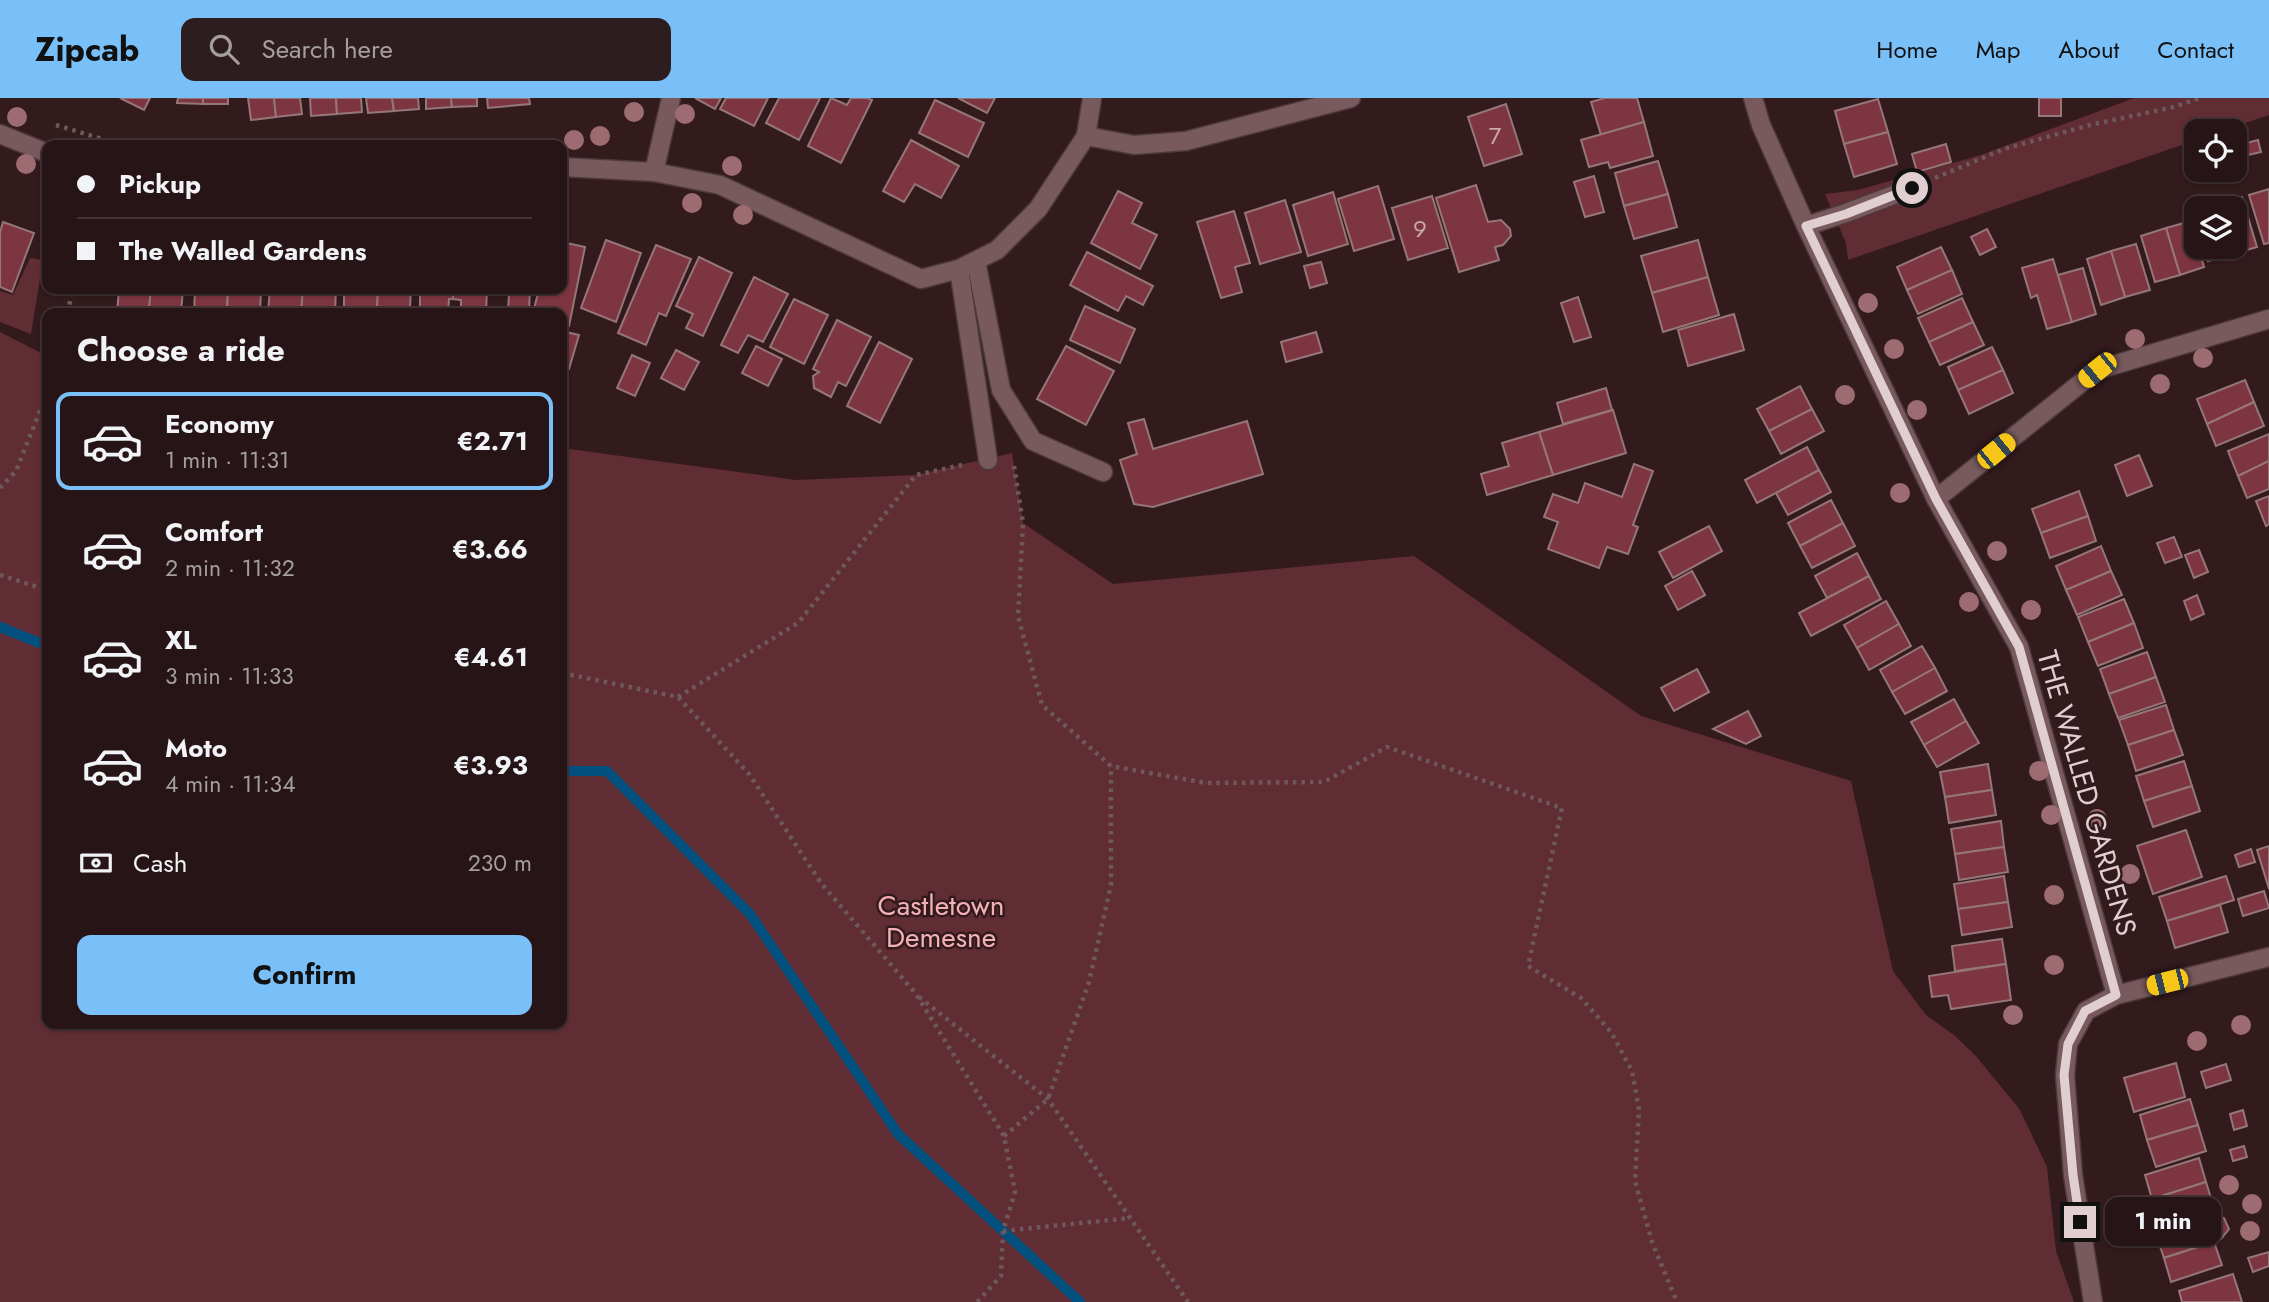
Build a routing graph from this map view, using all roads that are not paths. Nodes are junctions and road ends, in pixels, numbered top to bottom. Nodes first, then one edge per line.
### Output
1 (671, 98) edge
2 (1092, 98) edge
3 (1350, 98) edge
4 (1753, 98) edge
5 (0, 134) edge
6 (1086, 136) junction
7 (42, 151) edge
8 (567, 167) edge
9 (654, 172) junction
10 (1912, 188) road end
11 (1806, 226) junction
12 (976, 261) junction
13 (959, 269) junction
14 (2269, 320) edge
15 (988, 460) road end
16 (1103, 472) dead end
17 (1936, 499) junction
18 (2269, 957) edge
19 (2116, 995) junction
20 (2093, 1302) edge

1 - 9 street
2 - 6 street
3 - 6 street
4 - 11 street, THE WALLED GARDENS
5 - 7 street
6 - 12 street
8 - 9 street
9 - 13 street
10 - 11 street
11 - 17 street, THE WALLED GARDENS
12 - 13 street
12 - 16 street
13 - 15 street
14 - 17 street
17 - 19 street, THE WALLED GARDENS
18 - 19 street
19 - 20 street

